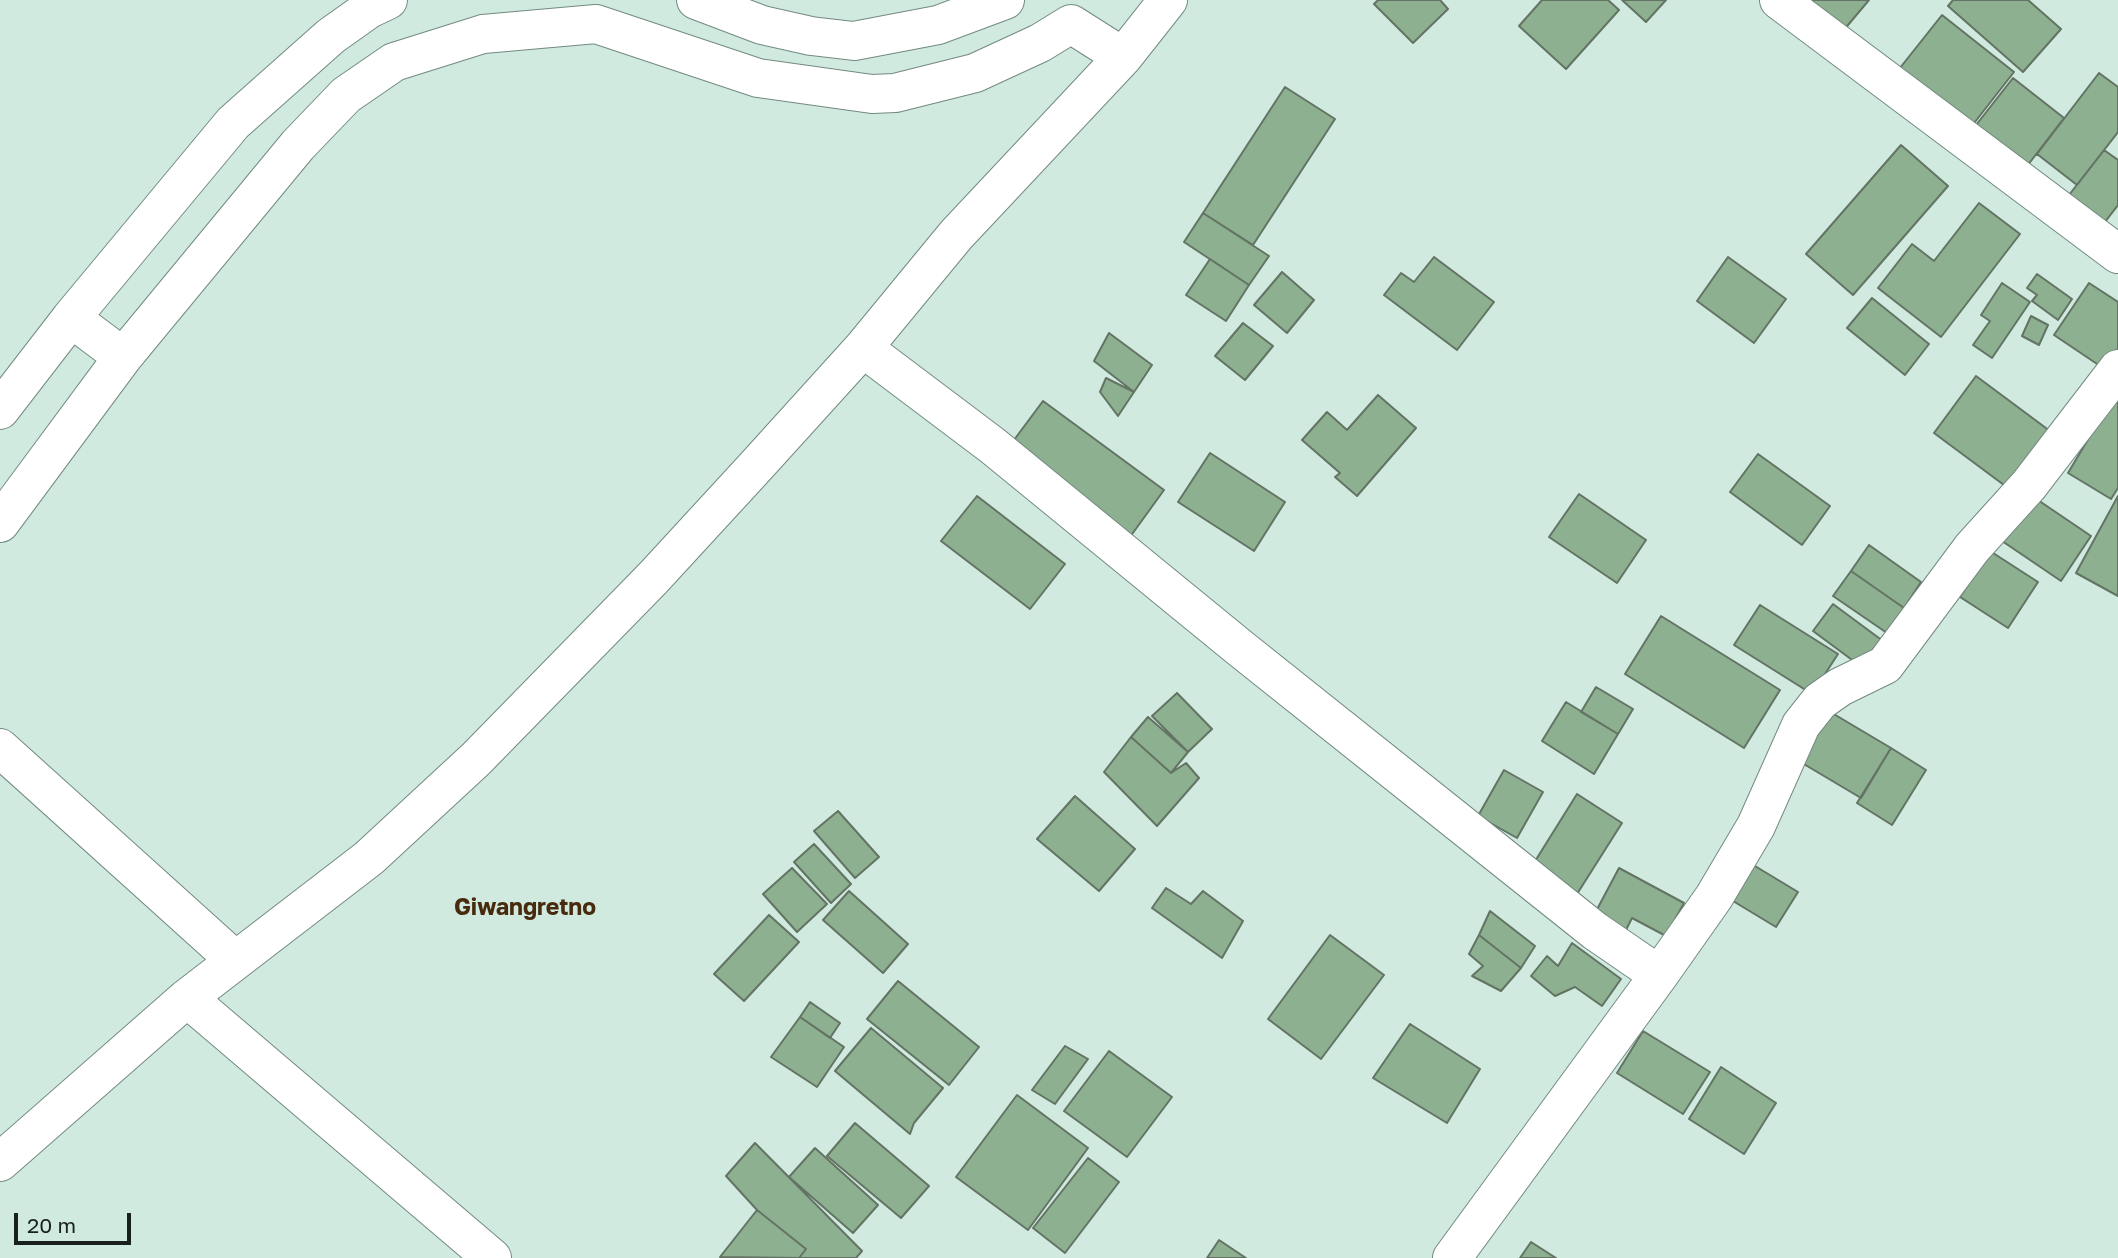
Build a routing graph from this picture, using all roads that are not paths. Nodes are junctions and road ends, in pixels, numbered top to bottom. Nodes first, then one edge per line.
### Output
1 (695, 0) edge
2 (1005, 0) edge
3 (1168, 0) edge
4 (1779, 0) edge
5 (378, 4) edge
6 (599, 12) edge
7 (1061, 12) edge
8 (854, 41) junction
9 (1123, 57) junction
10 (394, 62) junction
11 (872, 94) junction
12 (2118, 254) edge
13 (71, 318) junction
14 (863, 348) junction
15 (123, 357) junction
16 (2118, 369) edge
17 (0, 410) edge
18 (0, 523) edge
19 (0, 748) edge
20 (235, 960) junction
21 (1659, 975) junction
22 (187, 998) junction
23 (0, 1162) edge
24 (492, 1258) edge
25 (1452, 1258) edge

1 - 8 street
2 - 8 street
3 - 9 street
4 - 12 street
5 - 10 street
5 - 13 street
6 - 10 street
6 - 11 street
7 - 9 street
7 - 11 street
8 - 11 street
9 - 14 street
10 - 15 street
13 - 15 street
13 - 17 street
14 - 20 street
14 - 21 street
15 - 18 street
16 - 21 street
19 - 20 street
20 - 22 street
21 - 25 street
22 - 23 street
22 - 24 street

